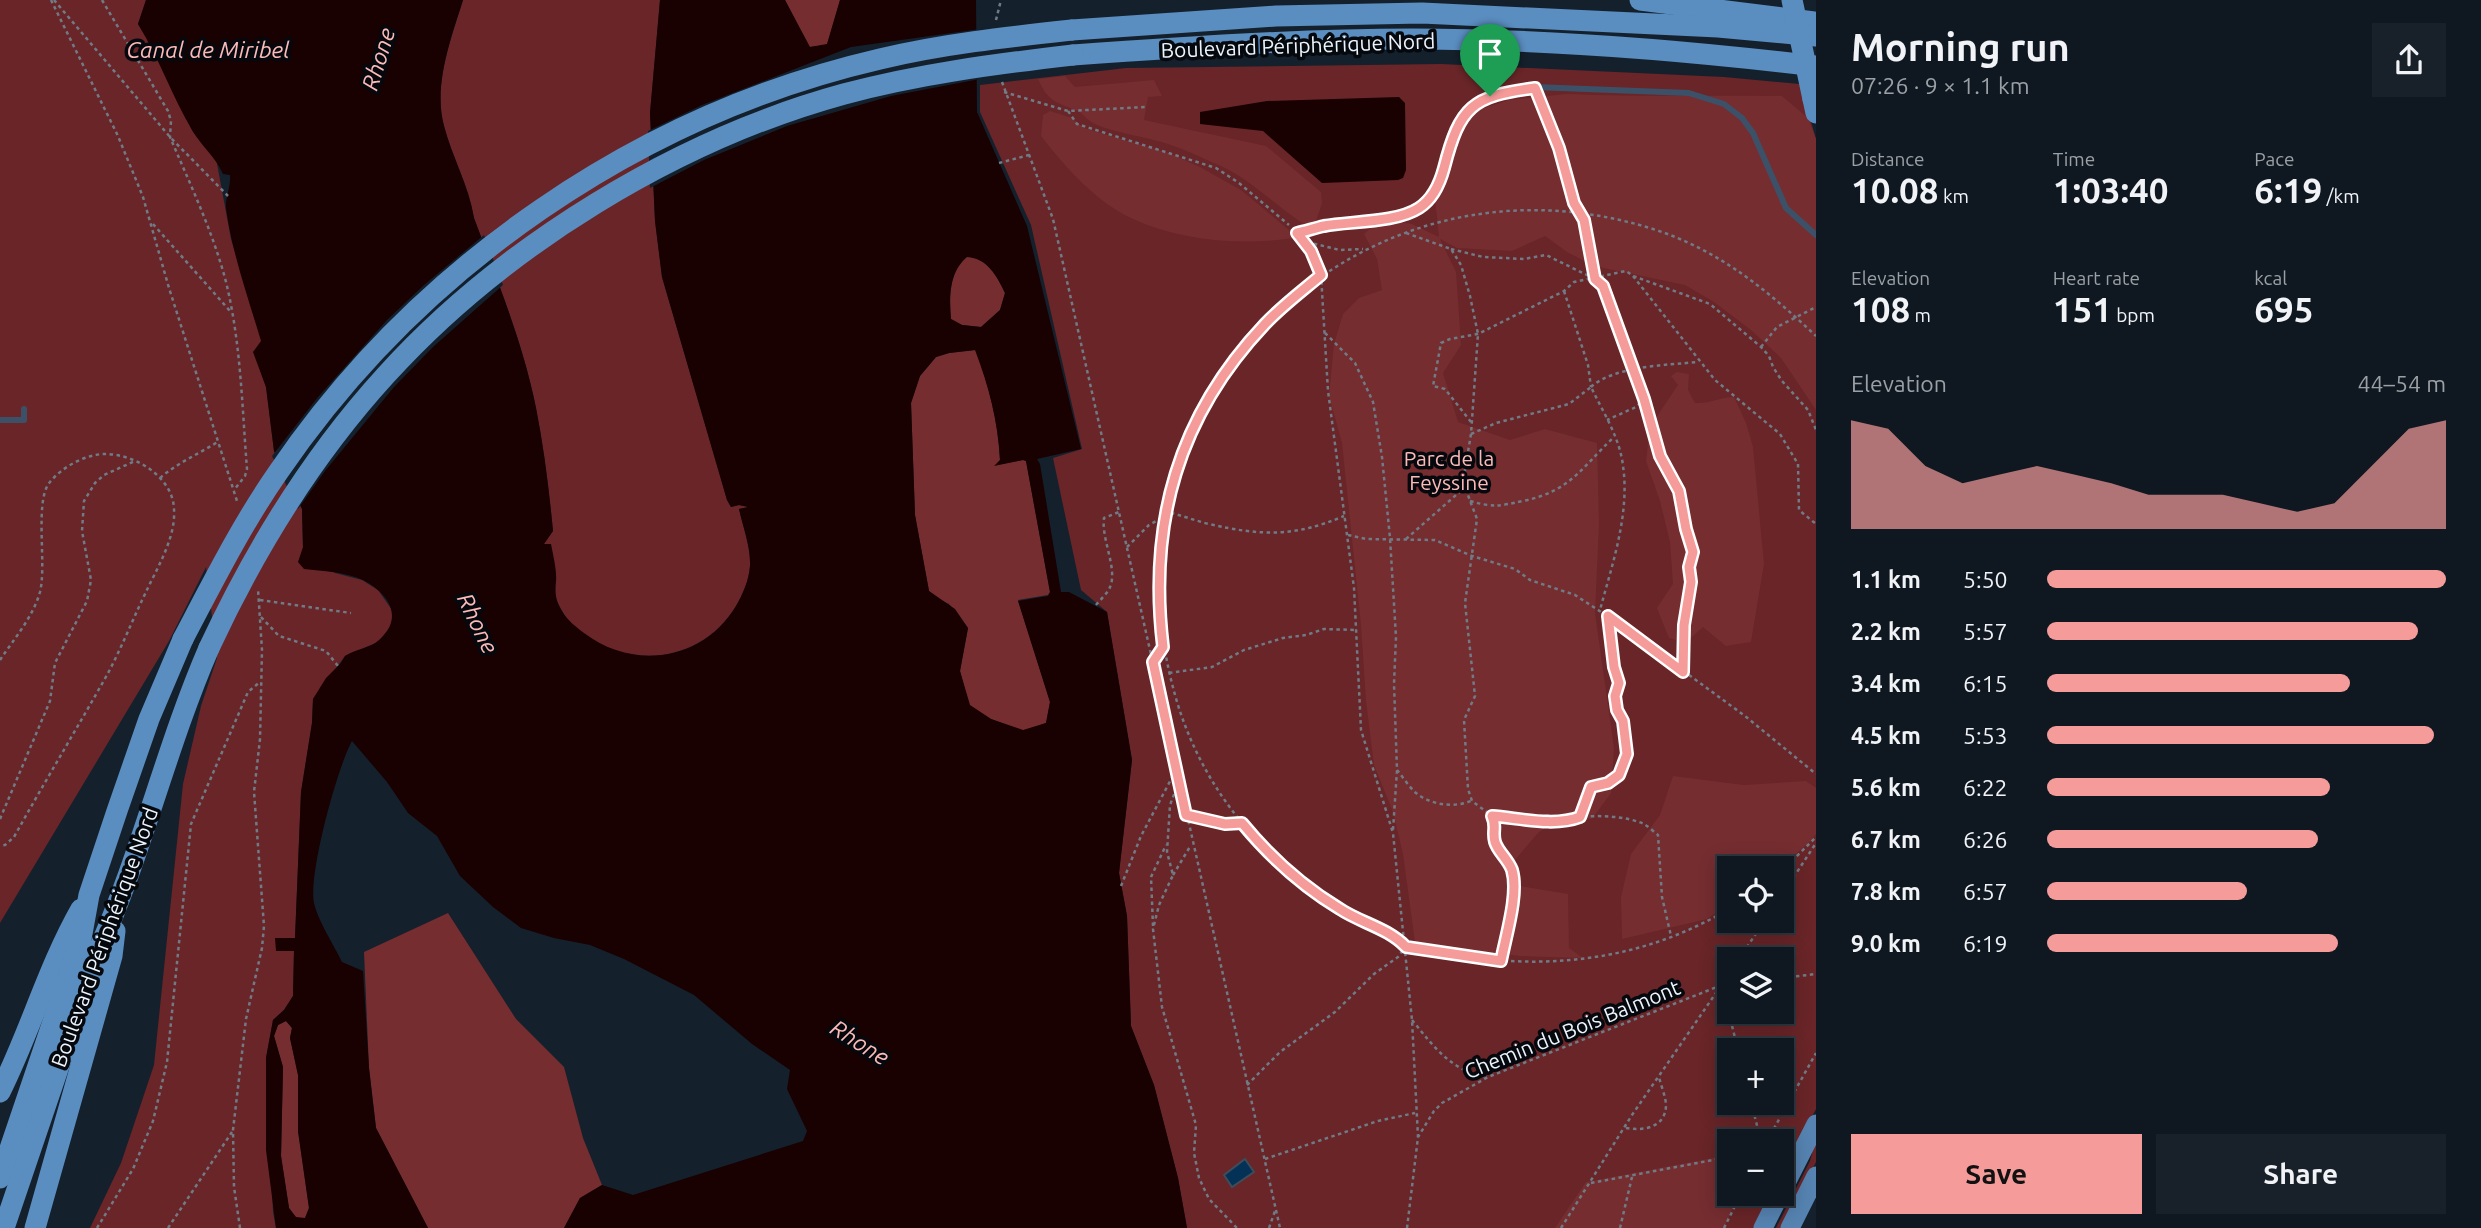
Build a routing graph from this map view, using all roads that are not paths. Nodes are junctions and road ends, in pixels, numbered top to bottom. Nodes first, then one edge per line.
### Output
1 (1640, 0) edge
2 (1792, 0) edge
3 (1816, 22) edge
4 (1816, 36) edge
5 (1816, 66) edge
6 (1814, 106) edge
7 (1297, 233) road end
8 (1816, 235) edge
9 (23, 409) dead end
10 (0, 420) edge
11 (89, 895) junction
12 (118, 908) junction
13 (0, 1091) edge
14 (1816, 1124) edge
15 (1794, 1167) edge
16 (1816, 1176) edge
17 (0, 1178) edge
18 (1774, 1206) edge
19 (4, 1228) edge
20 (35, 1228) edge
21 (1763, 1228) edge
22 (1790, 1228) edge

1 - 3 highway
2 - 6 highway, bridge
4 - 11 highway, Boulevard Périphérique Nord, bridge
5 - 12 highway, Boulevard Périphérique Nord, bridge
7 - 8 lane
9 - 10 lane
11 - 13 highway
11 - 17 highway, Boulevard Périphérique Nord
12 - 19 highway, Boulevard Périphérique Nord
12 - 20 highway
14 - 15 main road
16 - 22 main road
18 - 21 main road

